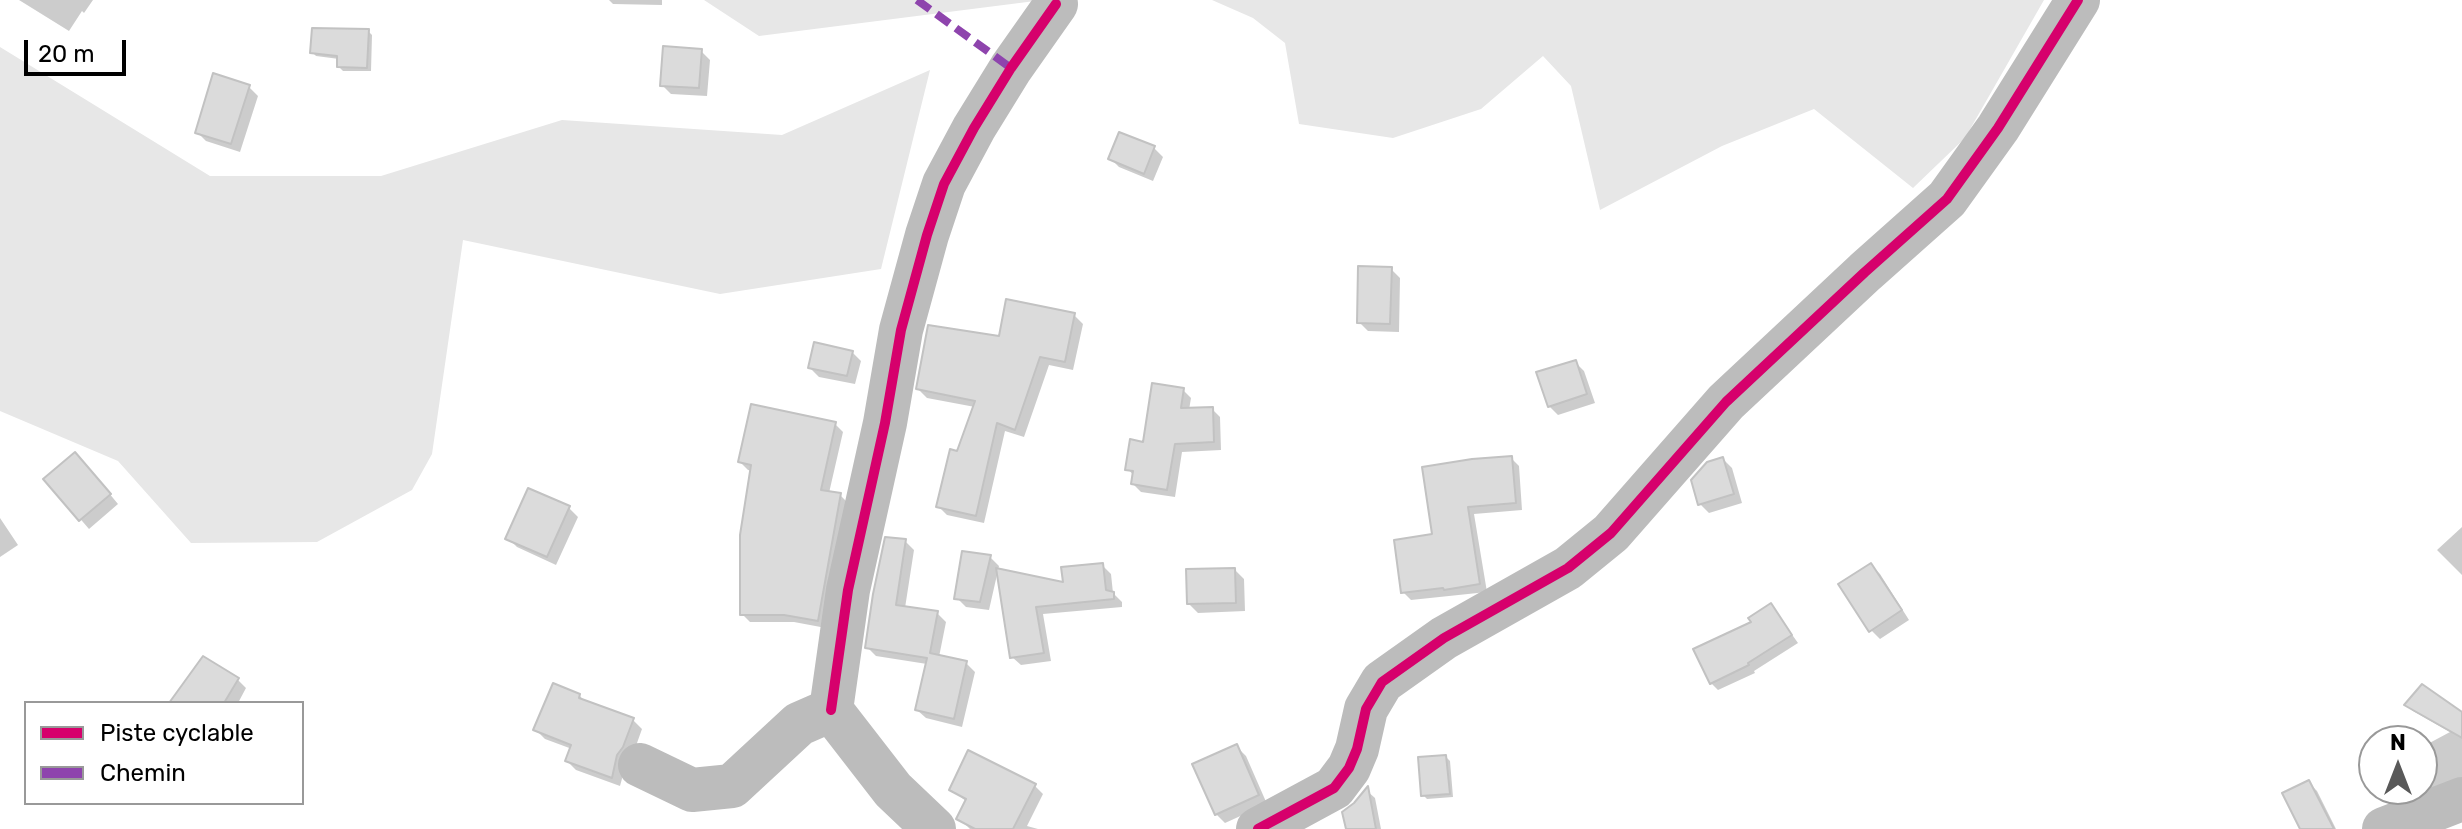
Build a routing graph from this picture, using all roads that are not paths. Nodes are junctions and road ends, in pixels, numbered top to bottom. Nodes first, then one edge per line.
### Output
1 (2078, 0) edge
2 (1056, 4) dead end
3 (831, 710) junction
4 (640, 765) dead end
5 (2462, 799) edge
6 (934, 829) edge
7 (1258, 829) edge
8 (2384, 829) edge

1 - 7 street
2 - 3 street
3 - 4 street
3 - 6 street
5 - 8 street

